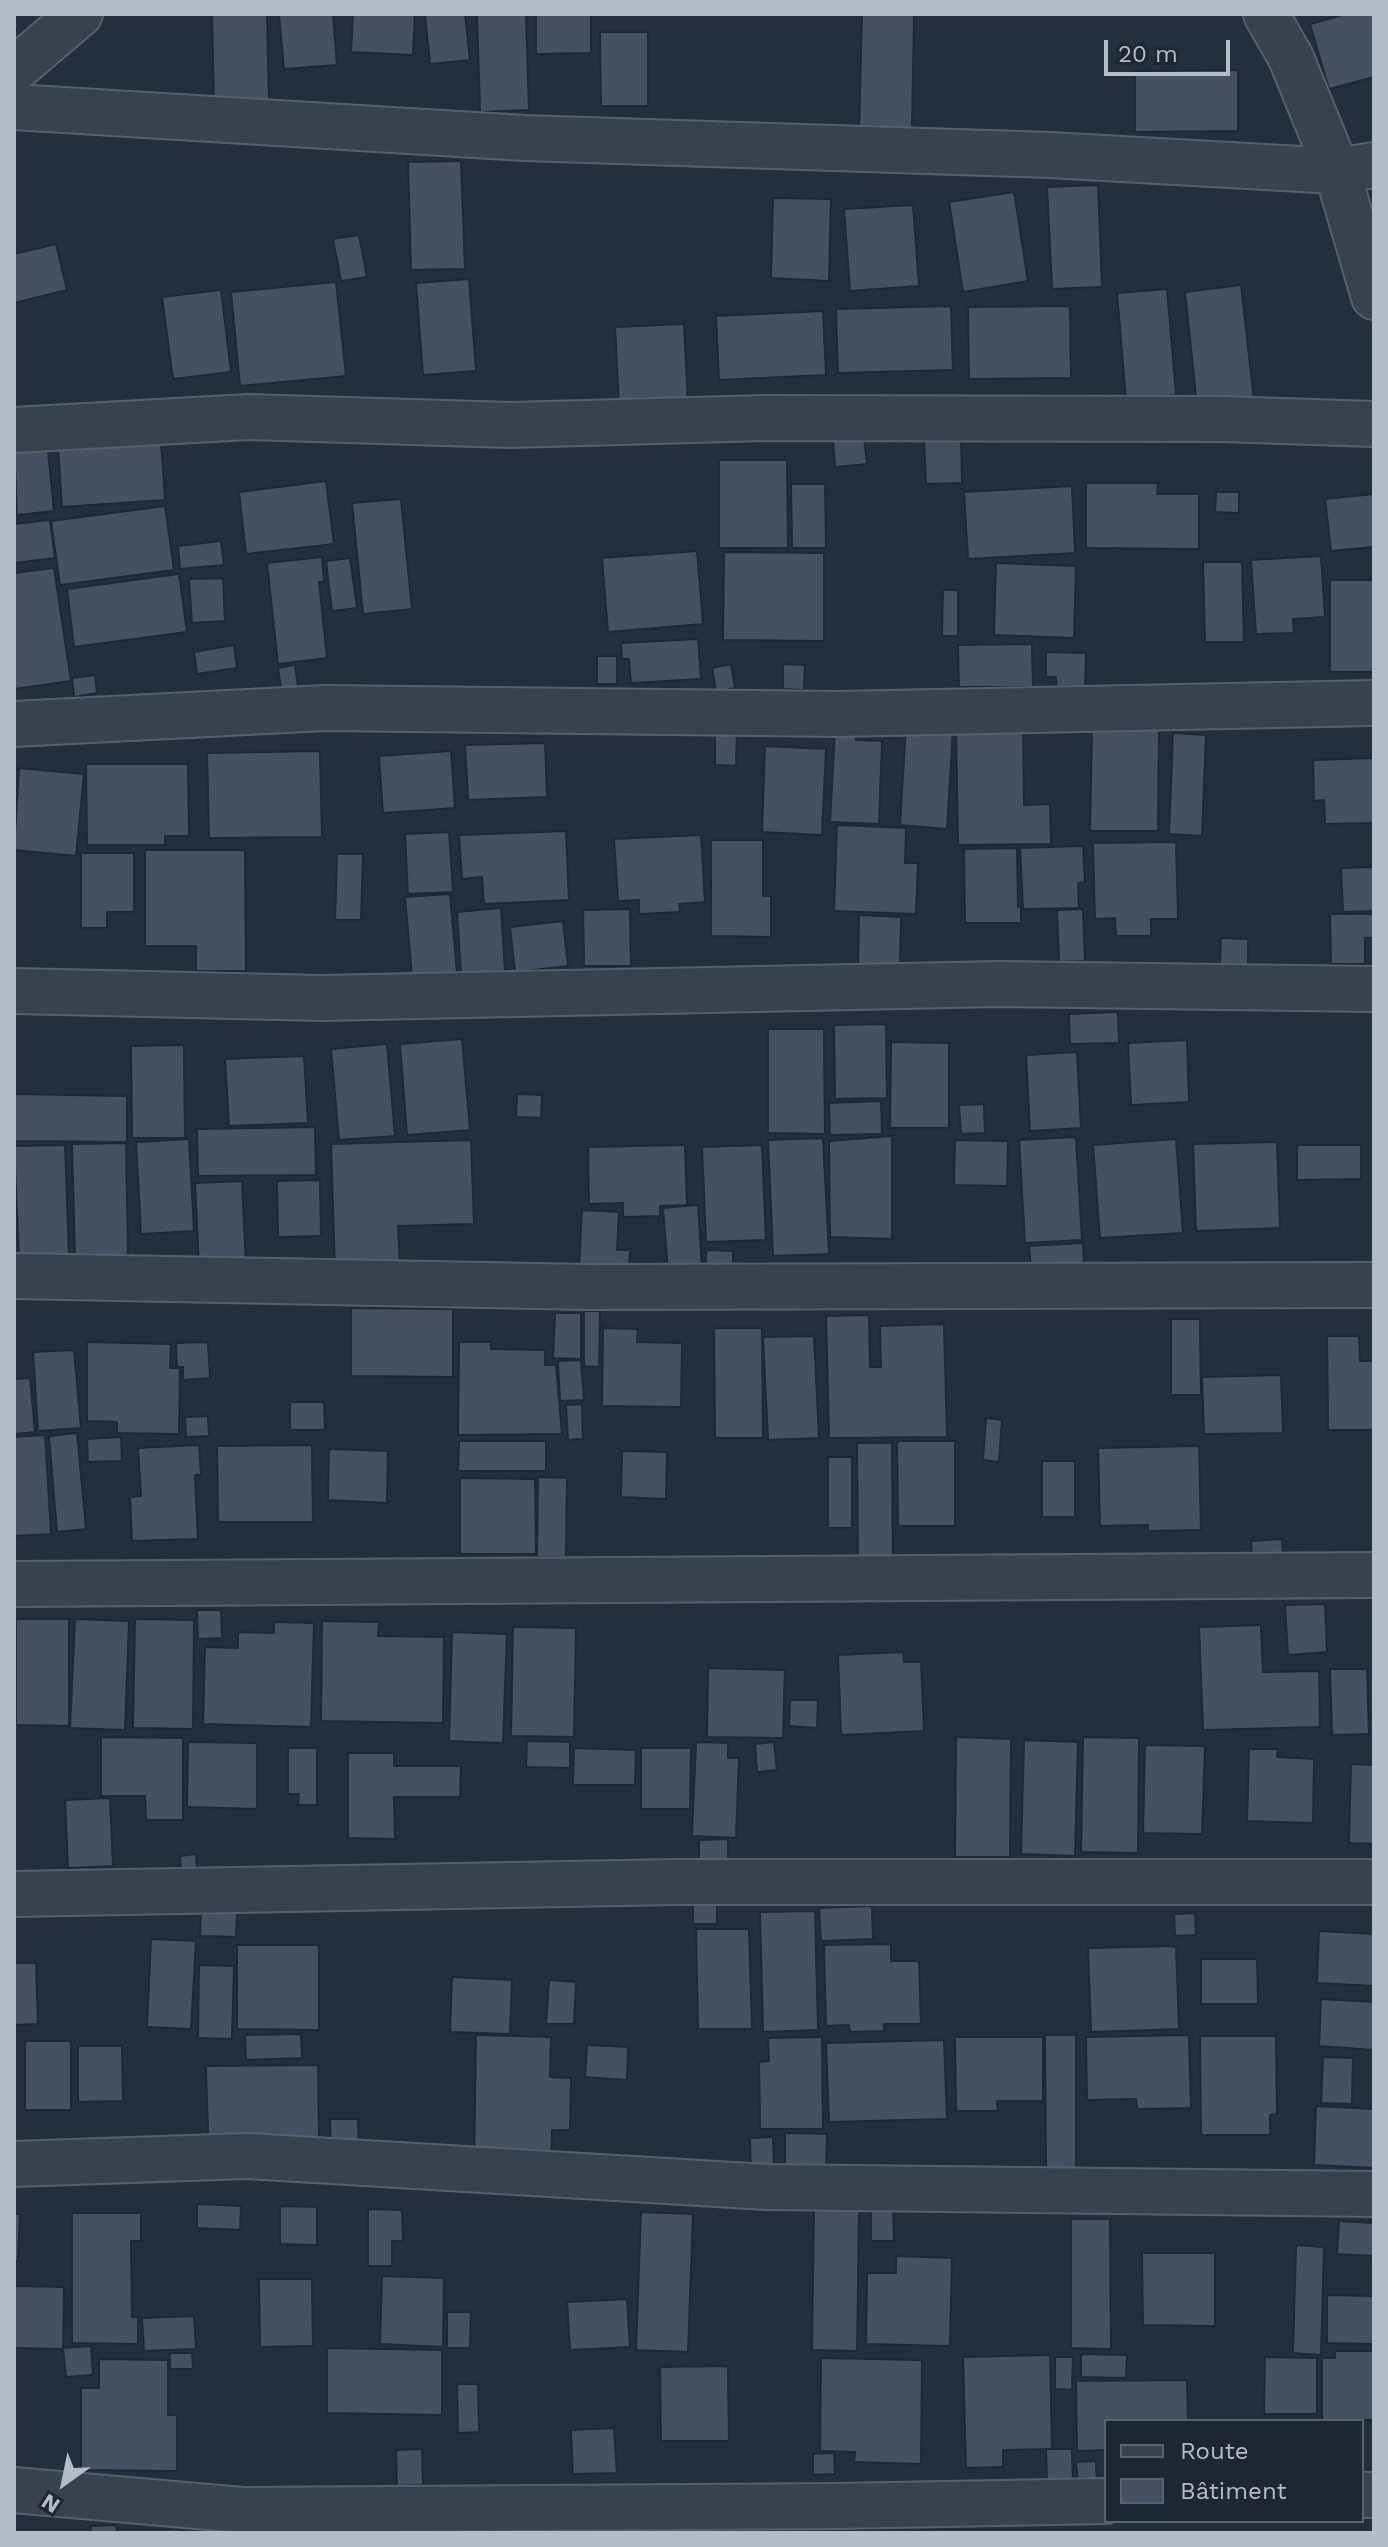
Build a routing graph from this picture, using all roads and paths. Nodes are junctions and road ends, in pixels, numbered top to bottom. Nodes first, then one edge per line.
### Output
1 (80, 14) edge
2 (1266, 14) edge
3 (14, 70) edge
4 (14, 107) edge
5 (1356, 168) edge
6 (1374, 297) edge
7 (1374, 424) edge
8 (14, 430) edge
9 (1374, 703) edge
10 (14, 724) edge
11 (1374, 989) edge
12 (14, 991) edge
13 (14, 1276) edge
14 (1374, 1285) edge
15 (1374, 1575) edge
16 (14, 1584) edge
17 (1374, 1882) edge
18 (14, 1894) edge
19 (14, 2164) edge
20 (1374, 2194) edge
21 (14, 2490) edge
22 (1104, 2501) edge

1 - 3 street
2 - 5 street
4 - 5 street
5 - 6 street
7 - 8 street
9 - 10 street
11 - 12 street
13 - 14 street
15 - 16 street
17 - 18 street
19 - 20 street
21 - 22 street

